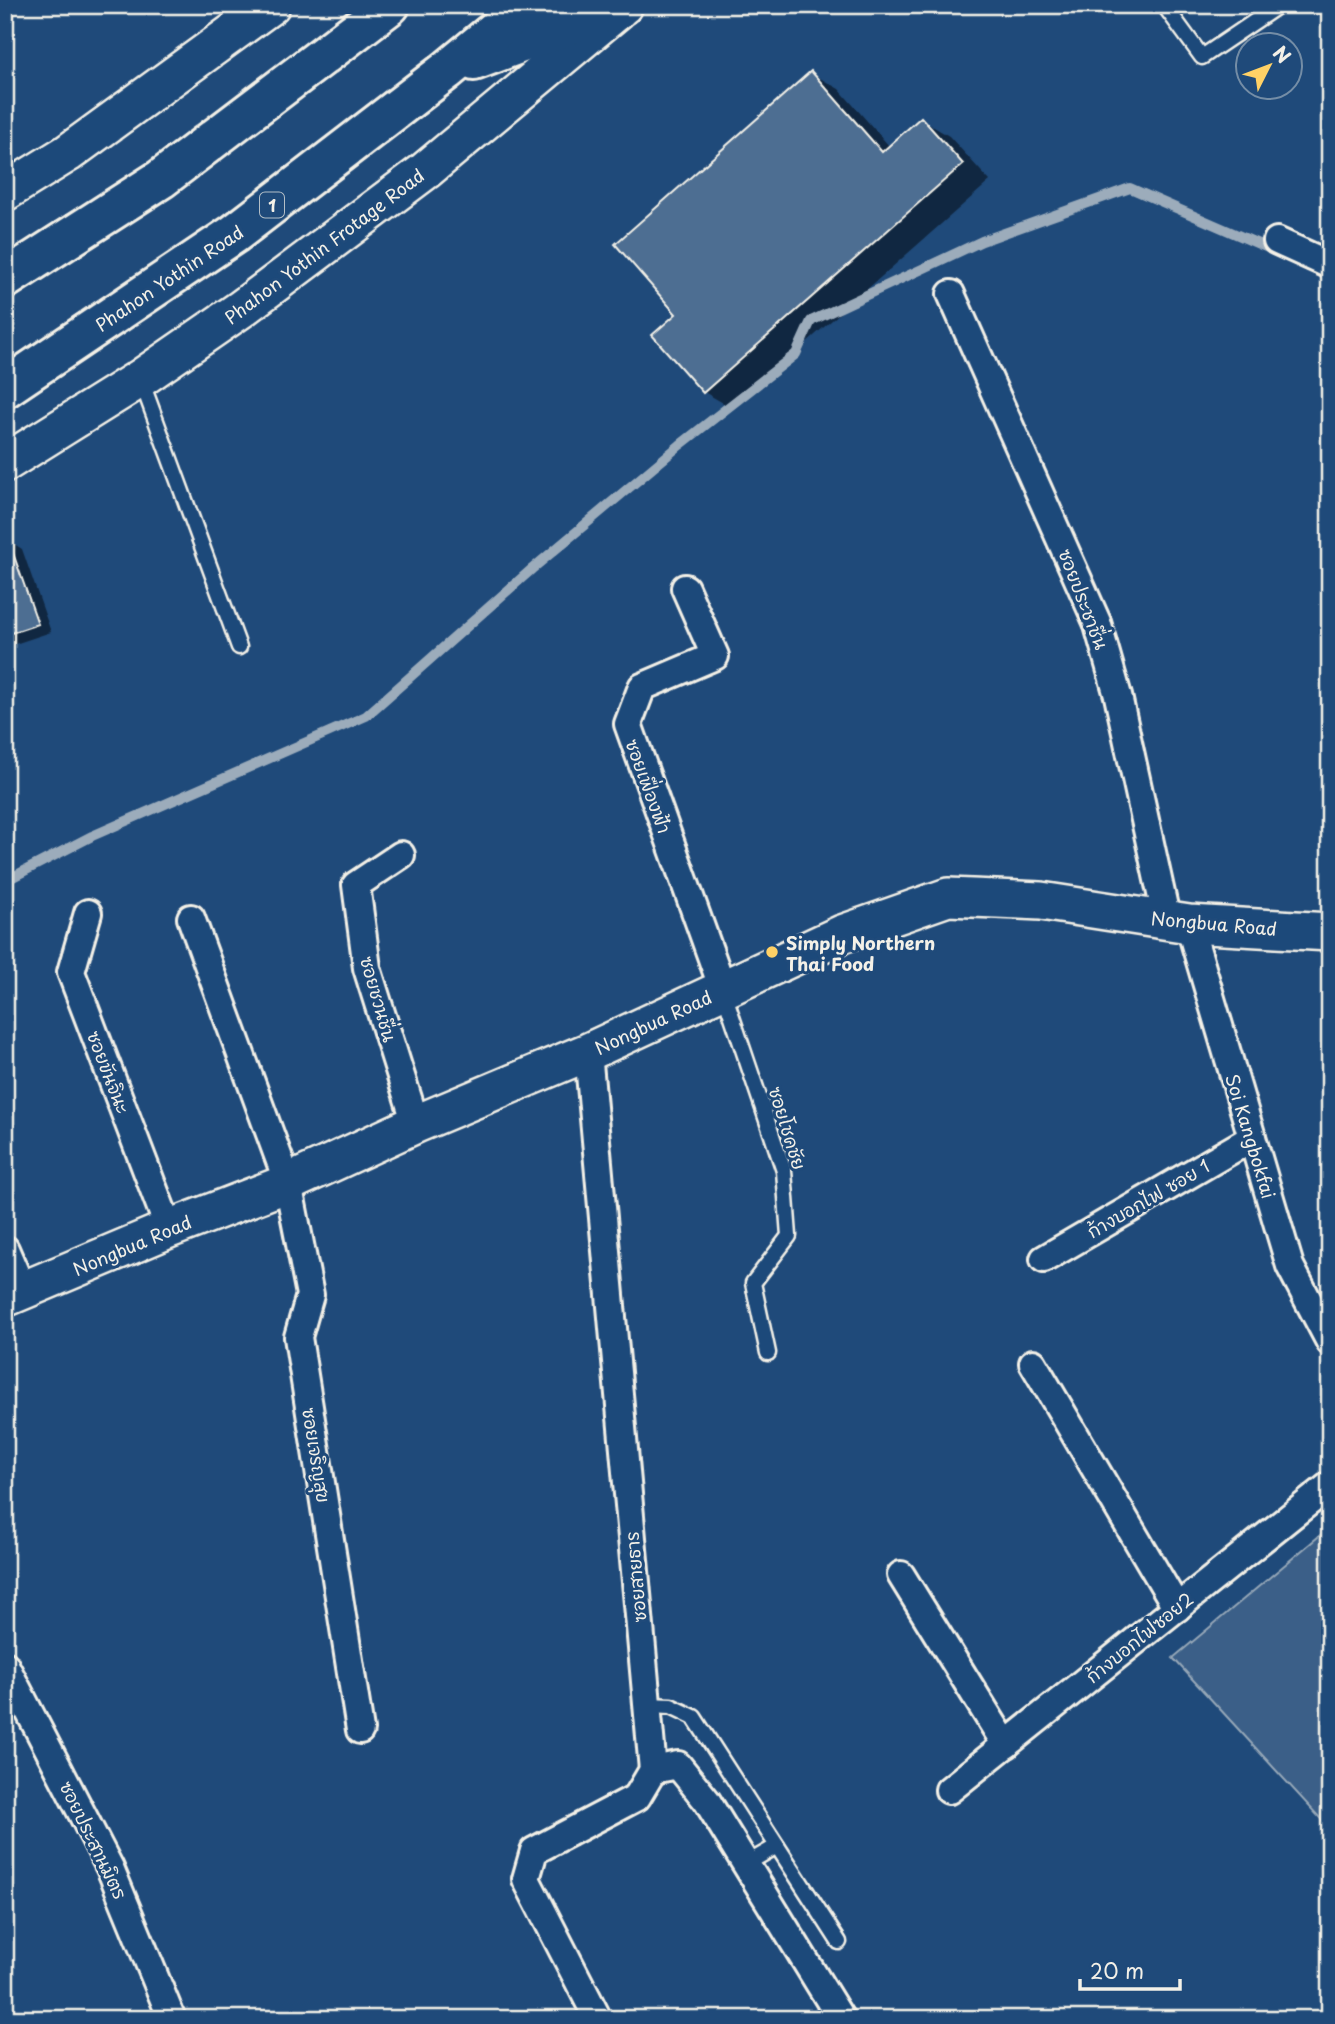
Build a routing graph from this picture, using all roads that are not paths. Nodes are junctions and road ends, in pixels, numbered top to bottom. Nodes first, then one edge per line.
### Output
1 (271, 5) edge
2 (390, 5) edge
3 (526, 5) edge
4 (624, 5) edge
5 (1164, 5) edge
6 (1279, 5) edge
7 (446, 71) junction
8 (5, 192) edge
9 (1277, 241) dead end
10 (1330, 265) edge
11 (5, 279) edge
12 (951, 294) dead end
13 (141, 378) junction
14 (5, 388) edge
15 (5, 463) edge
16 (685, 588) dead end
17 (239, 647) dead end
18 (401, 855) dead end
19 (88, 913) dead end
20 (191, 918) dead end
21 (1178, 923) junction
22 (1330, 932) edge
23 (723, 989) junction
24 (588, 1052) junction
25 (416, 1124) junction
26 (1252, 1138) junction
27 (288, 1183) junction
28 (169, 1229) junction
29 (5, 1249) edge
30 (1044, 1259) dead end
31 (14, 1295) edge
32 (1330, 1342) edge
33 (768, 1353) dead end
34 (1033, 1363) dead end
35 (1330, 1485) edge
36 (901, 1575) dead end
37 (1177, 1608) junction
38 (5, 1665) edge
39 (647, 1704) junction
40 (360, 1730) dead end
41 (1006, 1745) junction
42 (653, 1770) junction
43 (949, 1790) dead end
44 (777, 1846) junction
45 (746, 1864) junction
46 (839, 1942) dead end
47 (172, 2019) edge
48 (598, 2019) edge
49 (842, 2019) edge

1 - 8 street
2 - 11 main road
3 - 7 main road, Phahon Yothin Road / 1
4 - 7 main road
4 - 13 street, Phahon Yothin Frotage Road
5 - 6 lane
7 - 14 main road, Phahon Yothin Road / 1
9 - 10 street
12 - 21 street, ซอยประชาชื่น
13 - 15 street, Phahon Yothin Frotage Road
13 - 17 lane
16 - 23 street, ซอยเฟื่องฟ้า
18 - 25 street, ซอยชวนชื่น
19 - 28 street, ซอยขันจินะ
20 - 27 street, ซอยเจริญสุข
21 - 22 street, Nongbua Road
21 - 23 street, Nongbua Road
21 - 26 street, Soi Kangbokfai
23 - 24 street, Nongbua Road
23 - 33 lane, ซอยโชคชัย
24 - 25 street, Nongbua Road
24 - 39 street, ซอยสายธาร
25 - 27 street, Nongbua Road
26 - 30 street, ก้างบอกไฟ ซอย 1
26 - 32 street, Soi Kangbokfai
27 - 28 street, Nongbua Road
27 - 40 street, ซอยเจริญสุข
28 - 31 street, Nongbua Road
29 - 31 street
34 - 37 street
35 - 37 street, ก้างบอกไฟซอย2
36 - 41 street
37 - 41 street, ก้างบอกไฟซอย2
38 - 47 street, ซอยประสานมิตร
39 - 42 street, ซอยสายธาร
39 - 44 lane
41 - 43 street, ก้างบอกไฟซอย2
42 - 45 street
42 - 48 street
44 - 45 lane
44 - 46 lane
45 - 49 street

